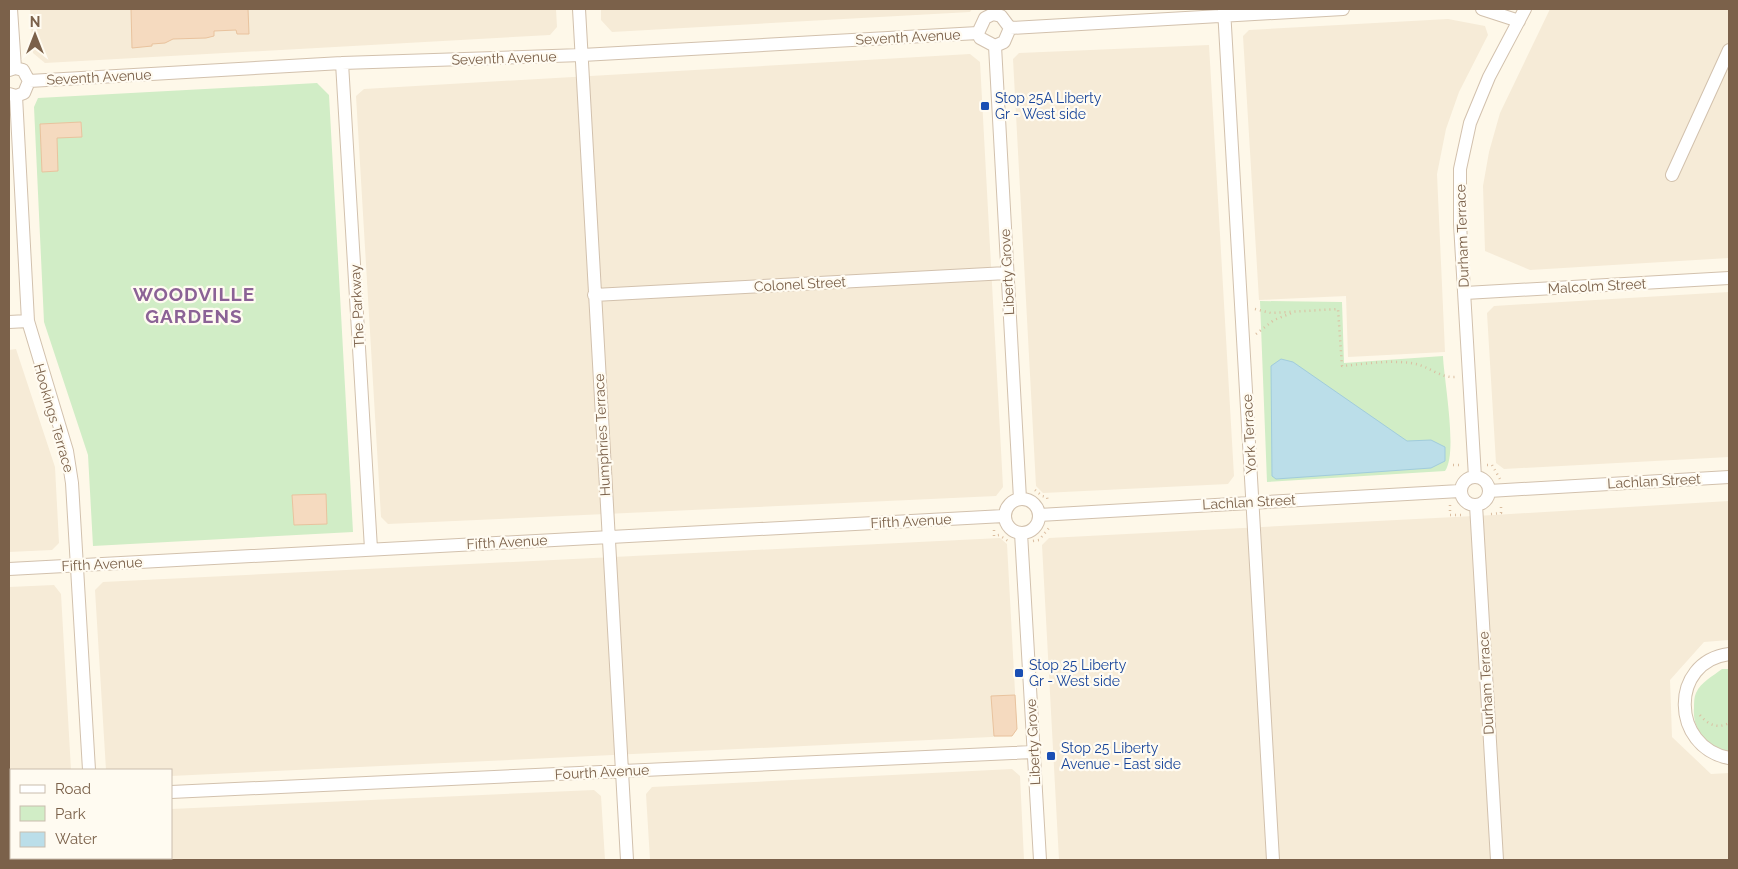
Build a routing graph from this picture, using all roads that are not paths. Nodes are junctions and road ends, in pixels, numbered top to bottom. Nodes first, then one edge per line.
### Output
1 (11, 9) edge
2 (579, 9) edge
3 (1343, 9) edge
4 (1482, 9) edge
5 (1525, 9) edge
6 (993, 12) edge
7 (1224, 12) edge
8 (1519, 21) junction
9 (1010, 28) junction
10 (978, 33) junction
11 (996, 46) junction
12 (1729, 50) edge
13 (582, 56) junction
14 (342, 63) junction
15 (12, 69) edge
16 (29, 81) junction
17 (12, 95) edge
18 (1672, 176) dead end
19 (1007, 273) junction
20 (1729, 278) edge
21 (1464, 293) junction
22 (594, 296) junction
23 (28, 321) junction
24 (9, 322) edge
25 (1475, 477) junction
26 (1729, 477) edge
27 (1460, 491) junction
28 (1489, 491) junction
29 (1020, 499) junction
30 (1253, 502) junction
31 (1476, 505) junction
32 (1004, 516) junction
33 (1039, 516) junction
34 (1021, 533) junction
35 (608, 536) junction
36 (372, 549) junction
37 (78, 565) junction
38 (9, 569) edge
39 (1729, 654) edge
40 (1033, 752) junction
41 (1729, 758) edge
42 (89, 769) edge
43 (622, 771) junction
44 (172, 792) edge
45 (627, 860) edge
46 (1040, 860) edge
47 (1273, 860) edge
48 (1497, 860) edge

1 - 15 street
2 - 13 street, Humphries Terrace
3 - 7 street
4 - 8 street
5 - 8 street, Durham Terrace
6 - 9 street
6 - 10 street
7 - 9 street
7 - 30 street, York Terrace
8 - 21 street, Durham Terrace
9 - 11 street
10 - 11 street
10 - 13 street, Seventh Avenue
11 - 19 street, Liberty Grove
12 - 18 street
13 - 14 street, Seventh Avenue
13 - 22 street, Humphries Terrace
14 - 16 street, Seventh Avenue
14 - 36 street, The Parkway
15 - 16 street
16 - 17 street
17 - 23 street, Hookings Terrace
19 - 22 street, Colonel Street
19 - 29 street, Liberty Grove
20 - 21 street, Malcolm Street
21 - 25 street, Durham Terrace
22 - 35 street, Humphries Terrace
23 - 24 street
23 - 37 street, Hookings Terrace
25 - 27 street
25 - 28 street
26 - 28 street, Lachlan Street
27 - 30 street, Lachlan Street
27 - 31 street
28 - 31 street
29 - 32 street
29 - 33 street
30 - 33 street, Lachlan Street
30 - 47 street, York Terrace
31 - 48 street, Durham Terrace
32 - 34 street
32 - 35 street, Fifth Avenue
33 - 34 street
34 - 40 street, Liberty Grove
35 - 36 street, Fifth Avenue
35 - 43 street, Humphries Terrace
36 - 37 street, Fifth Avenue
37 - 38 street, Fifth Avenue
37 - 42 street, Hookings Terrace
39 - 41 street
40 - 43 street, Fourth Avenue
40 - 46 street, Liberty Grove
43 - 44 street, Fourth Avenue
43 - 45 street, Humphries Terrace

